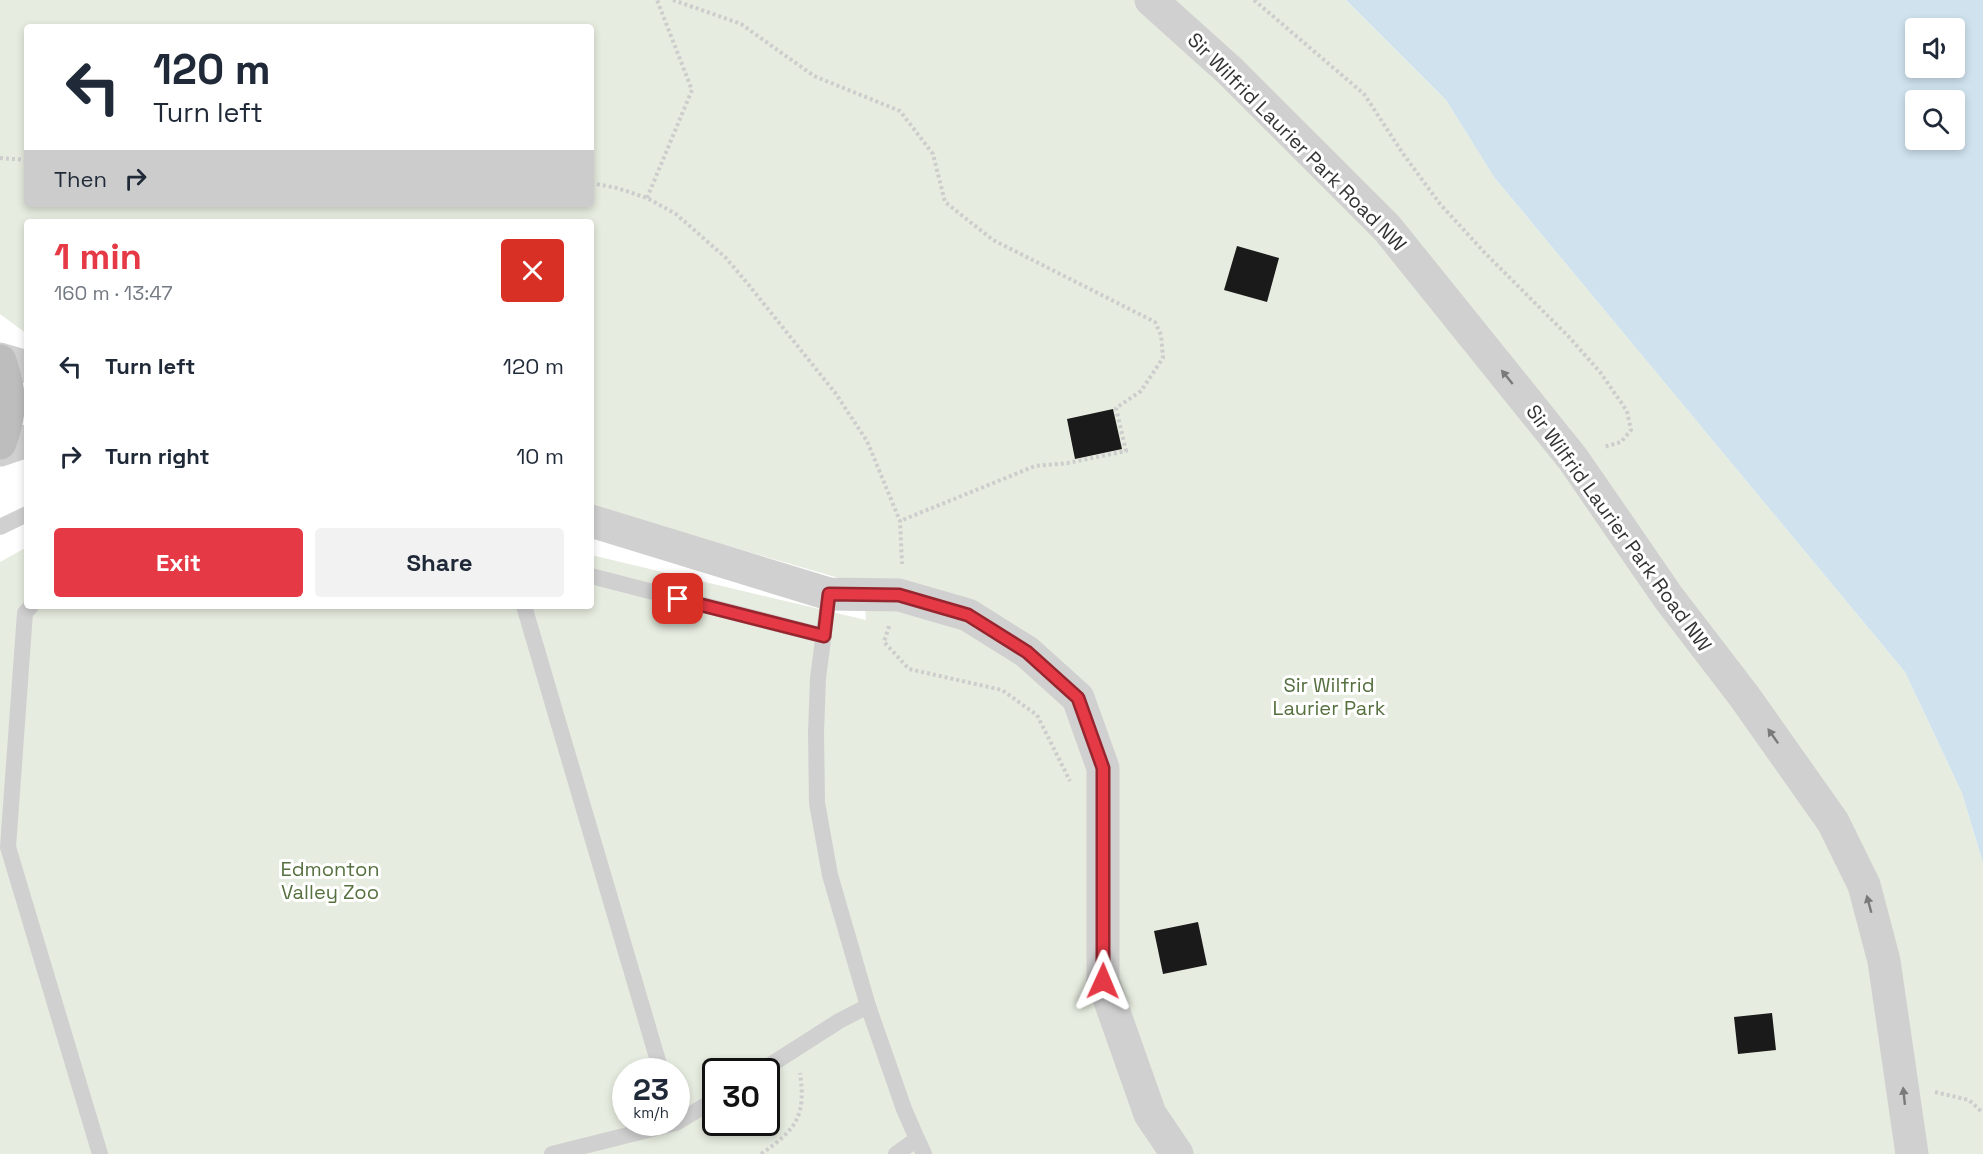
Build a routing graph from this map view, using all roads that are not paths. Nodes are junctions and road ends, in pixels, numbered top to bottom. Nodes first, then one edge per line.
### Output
1 (1152, 0) edge
2 (0, 360) edge
3 (24, 366) edge
4 (24, 442) edge
5 (0, 443) edge
6 (0, 450) edge
7 (24, 515) edge
8 (594, 522) edge
9 (0, 526) edge
10 (594, 577) edge
11 (829, 594) junction
12 (28, 609) edge
13 (525, 609) edge
14 (824, 636) junction
15 (868, 1006) junction
16 (657, 1058) edge
17 (780, 1059) edge
18 (624, 1136) edge
19 (920, 1146) edge
20 (100, 1154) edge
21 (552, 1154) edge
22 (896, 1154) edge
23 (1177, 1154) edge
24 (1912, 1154) edge

24 -> 1 street, Sir Wilfrid Laurier Park Road NW
2 - 3 street
2 - 5 street
4 - 6 street
7 - 9 lane
8 - 11 street
10 - 14 lane
11 - 14 lane
11 - 23 street
12 - 20 lane
13 - 16 lane
14 - 15 lane
15 - 17 lane
15 - 19 lane
18 - 21 lane
19 - 22 lane

